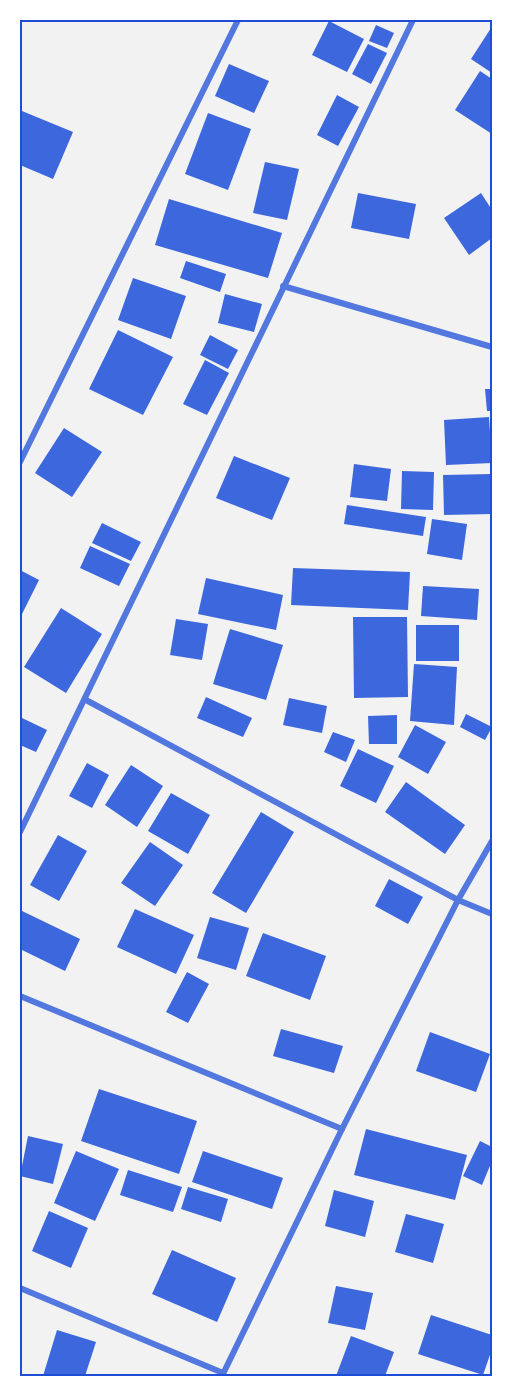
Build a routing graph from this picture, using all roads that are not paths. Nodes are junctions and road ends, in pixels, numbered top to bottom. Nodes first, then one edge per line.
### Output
1 (238, 20) edge
2 (414, 20) edge
3 (283, 286) junction
4 (492, 347) edge
5 (20, 462) edge
6 (86, 700) junction
7 (20, 832) edge
8 (492, 840) edge
9 (458, 900) junction
10 (492, 914) edge
11 (20, 996) edge
12 (342, 1129) junction
13 (20, 1288) edge
14 (223, 1375) edge

1 - 5 street
2 - 3 street
3 - 4 street
3 - 6 street
6 - 7 street
6 - 9 street
8 - 9 street
9 - 10 street
9 - 12 street
11 - 12 street
12 - 14 street
13 - 14 street

